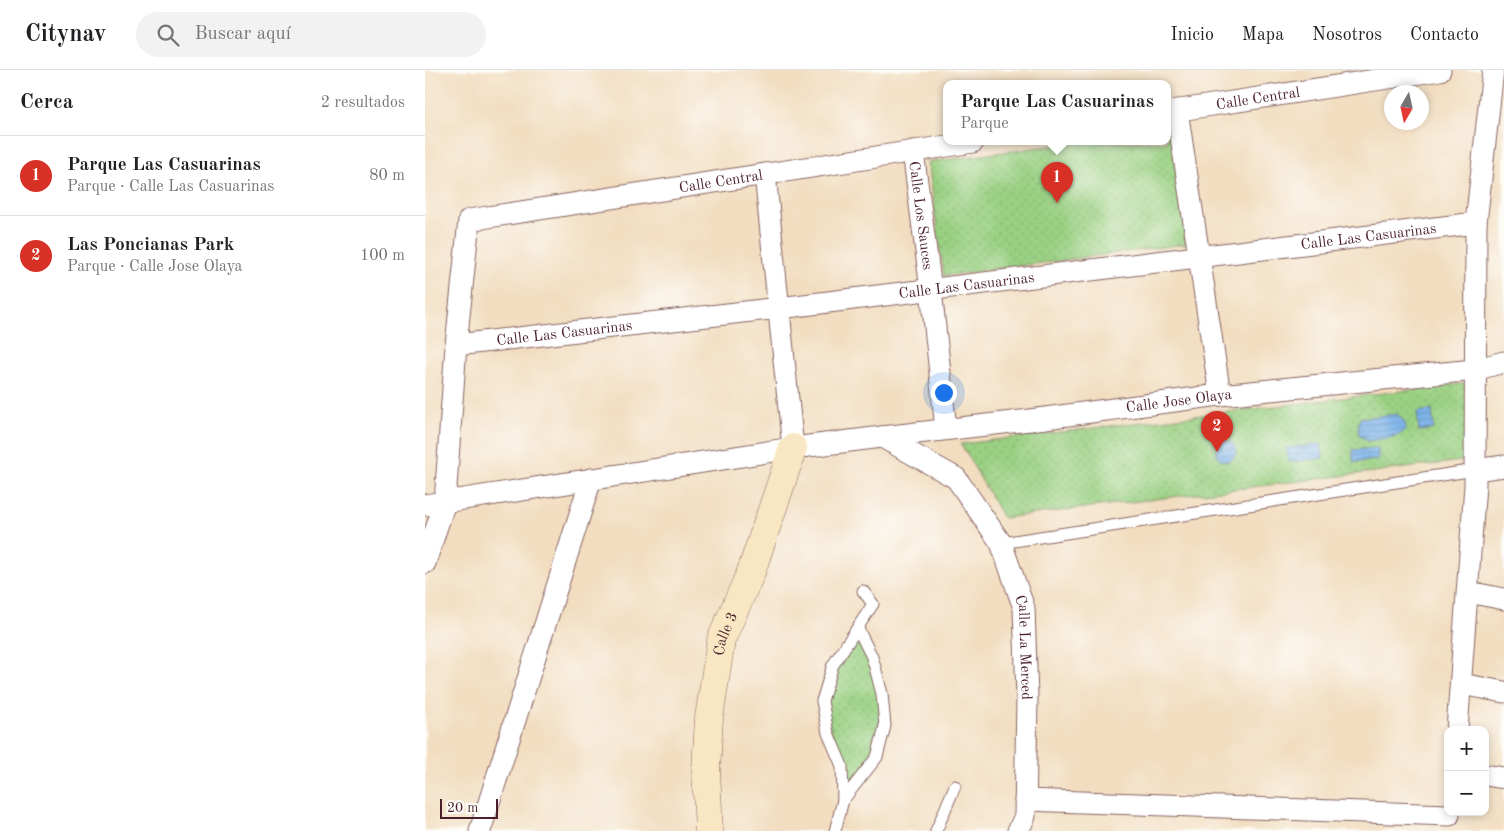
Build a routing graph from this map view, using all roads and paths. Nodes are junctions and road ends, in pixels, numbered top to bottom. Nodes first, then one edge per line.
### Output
1 (1440, 70) edge
2 (1493, 70) edge
3 (1172, 111) edge
4 (953, 145) edge
5 (913, 151) junction
6 (765, 174) junction
7 (1476, 223) junction
8 (1198, 257) junction
9 (931, 290) junction
10 (779, 308) junction
11 (456, 345) junction
12 (1504, 362) edge
13 (1475, 370) junction
14 (1220, 395) junction
15 (946, 429) junction
16 (882, 437) junction
17 (793, 448) junction
18 (1504, 466) edge
19 (1475, 470) junction
20 (591, 479) junction
21 (435, 503) edge
22 (1001, 543) junction
23 (425, 563) edge
24 (863, 591) dead end
25 (1468, 592) junction
26 (1504, 599) edge
27 (858, 629) junction
28 (1461, 684) junction
29 (1504, 692) edge
30 (1457, 726) edge
31 (1489, 776) edge
32 (1504, 778) edge
33 (955, 786) dead end
34 (843, 800) junction
35 (1025, 800) junction
36 (1449, 819) edge
37 (480, 831) edge
38 (708, 831) edge
39 (835, 831) edge
40 (937, 831) edge
41 (1018, 831) edge

1 - 3 street, Calle Central
2 - 7 street
3 - 8 street
4 - 5 street, Calle Central
5 - 6 street, Calle Central
5 - 9 street, Calle Los Sauces
6 - 10 street
6 - 11 street, Calle Central
7 - 8 street, Calle Las Casuarinas
7 - 13 street
8 - 9 street, Calle Las Casuarinas
8 - 14 street
9 - 10 street, Calle Las Casuarinas
9 - 15 street, Calle Los Sauces
10 - 11 street, Calle Las Casuarinas
10 - 17 street
11 - 21 street
12 - 13 street, Calle Jose Olaya
13 - 14 street, Calle Jose Olaya
13 - 19 street
14 - 15 street, Calle Jose Olaya
15 - 16 street, Calle Jose Olaya
16 - 17 street, Calle Jose Olaya
16 - 22 street, Calle La Merced
17 - 20 street, Calle Jose Olaya
17 - 38 street, Calle 3
18 - 19 street
19 - 22 lane
19 - 25 street
20 - 21 street, Calle Jose Olaya
20 - 37 street
21 - 23 street
22 - 35 street, Calle La Merced
24 - 27 lane
25 - 26 street
25 - 28 street
27 - 34 lane
27 - 34 lane
28 - 29 street
28 - 30 street
31 - 32 street
33 - 40 lane
34 - 39 lane
35 - 36 street
35 - 41 street, Calle La Merced

